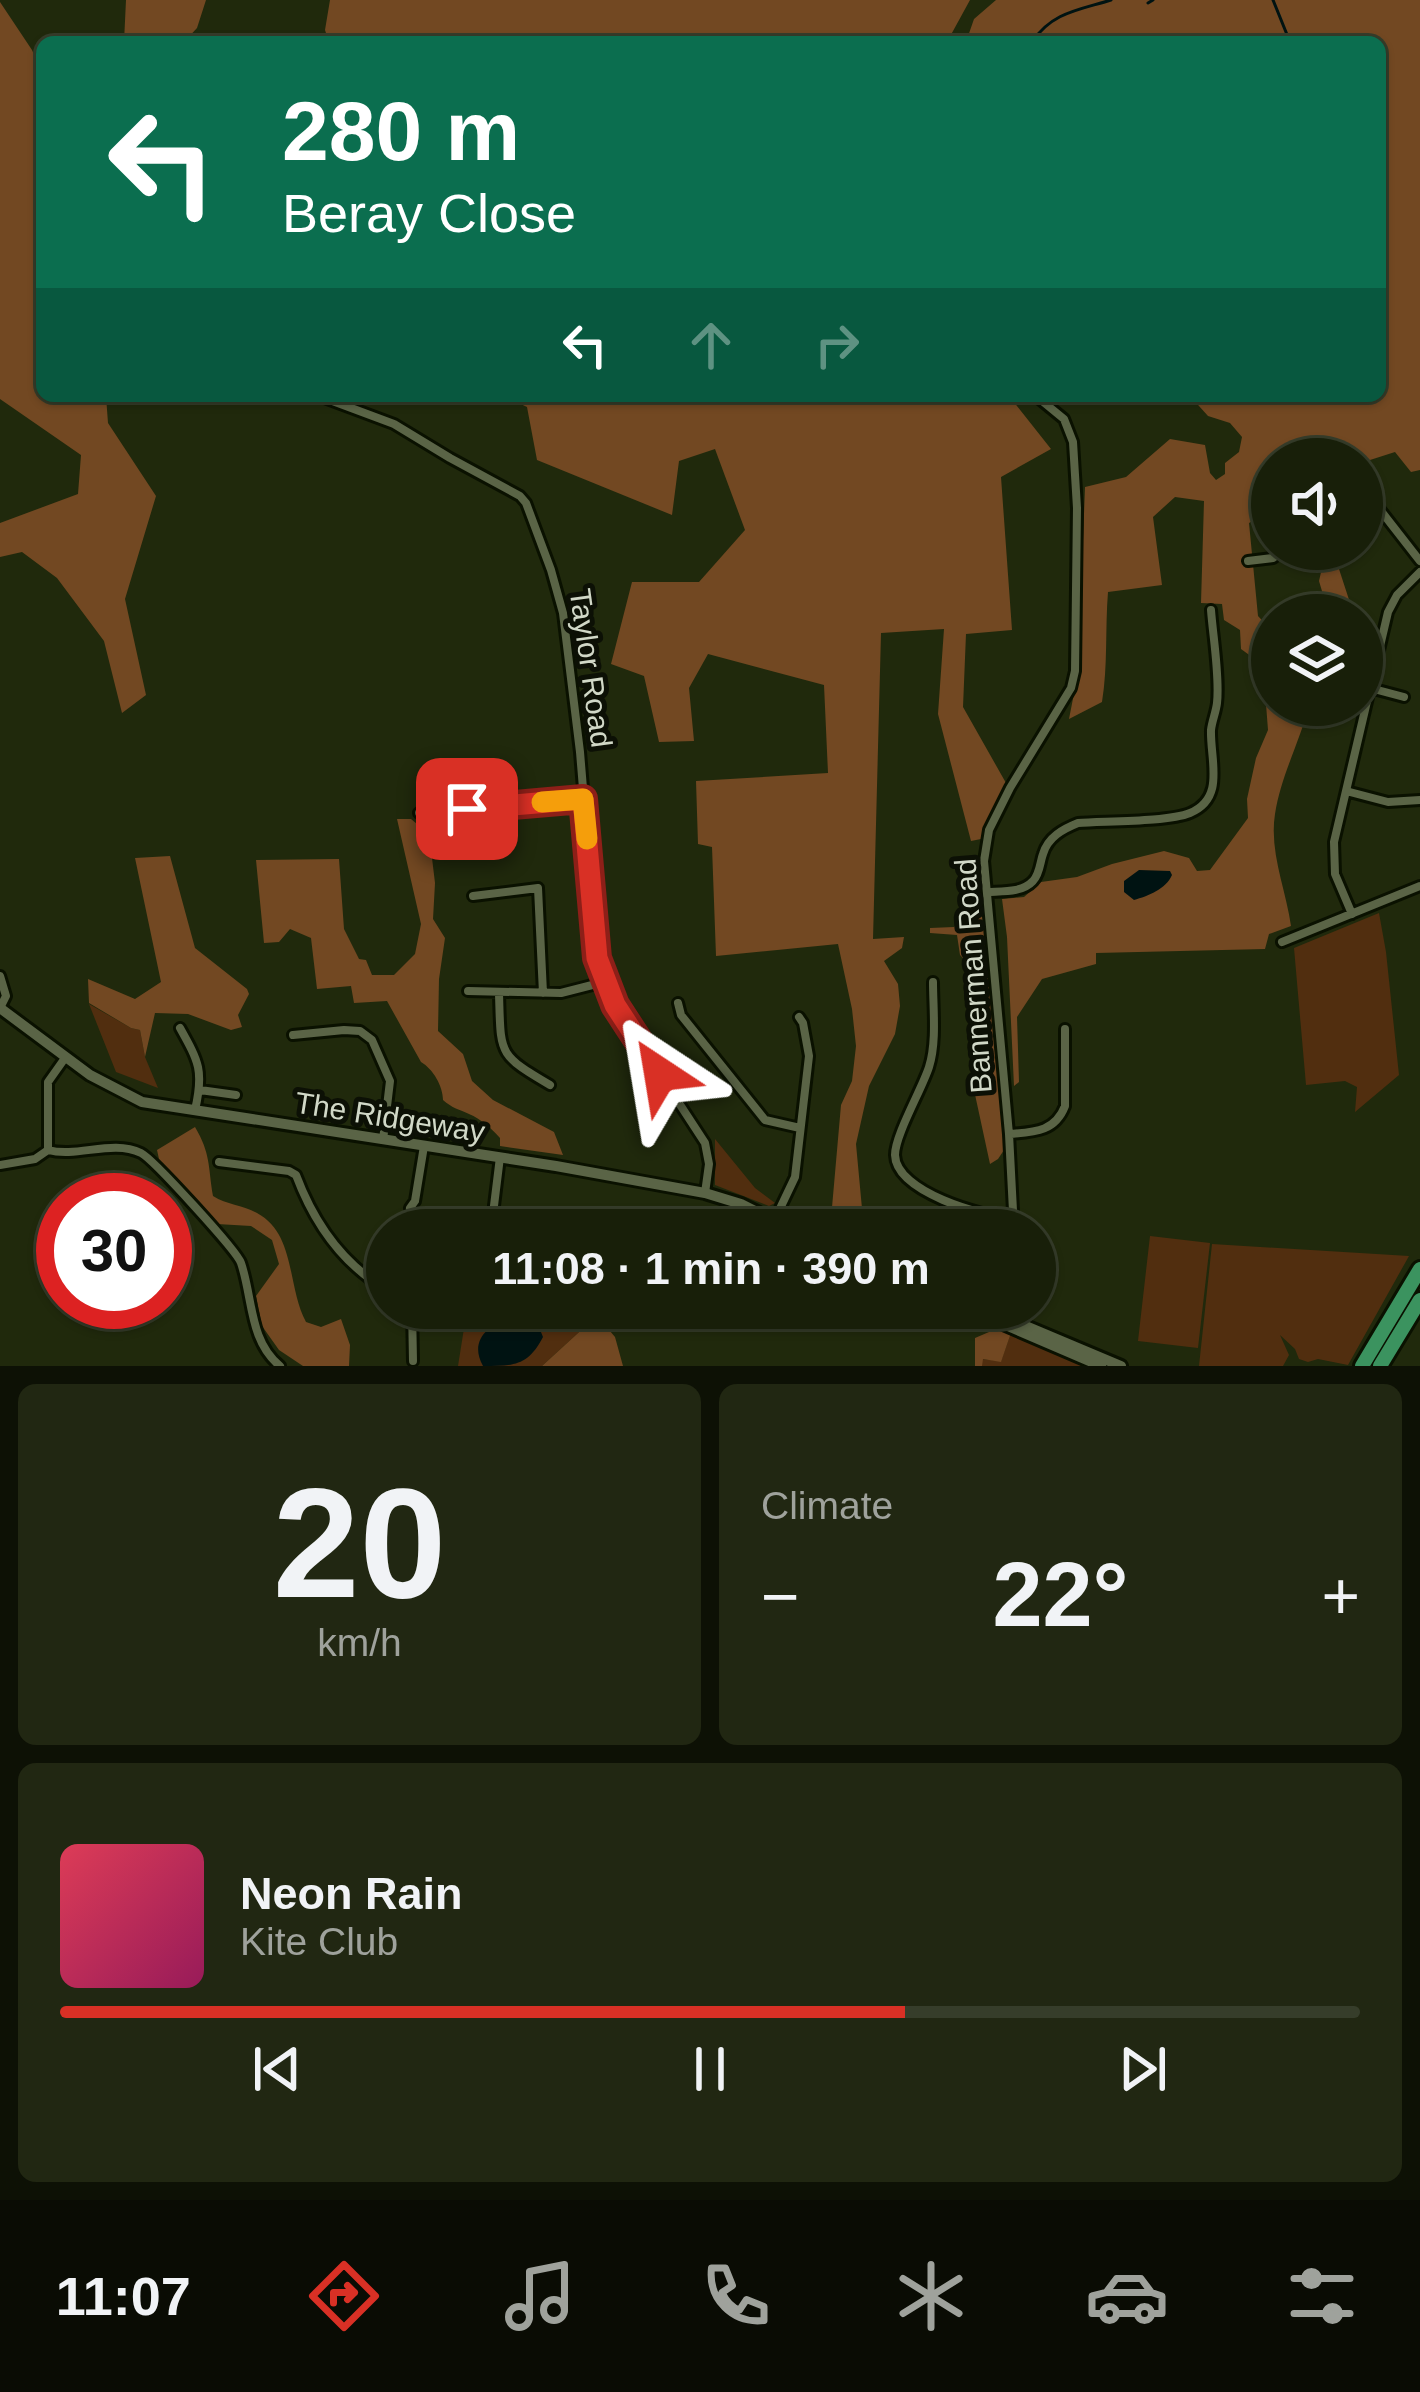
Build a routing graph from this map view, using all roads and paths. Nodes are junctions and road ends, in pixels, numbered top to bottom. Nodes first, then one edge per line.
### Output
1 (335, 402) edge
2 (1043, 402) edge
3 (1383, 514) edge
4 (1248, 561) dead end
5 (1251, 561) edge
6 (1420, 561) edge
7 (1420, 572) edge
8 (1211, 610) dead end
9 (1383, 633) edge
10 (1383, 692) edge
11 (1404, 698) dead end
12 (1361, 726) edge
13 (1346, 791) junction
14 (583, 799) junction
15 (1420, 800) edge
16 (430, 825) dead end
17 (1420, 886) edge
18 (987, 892) junction
19 (472, 896) dead end
20 (1352, 914) junction
21 (1282, 942) dead end
22 (0, 976) edge
23 (604, 982) junction
24 (933, 982) dead end
25 (468, 991) dead end
26 (543, 993) junction
27 (499, 994) junction
28 (678, 1003) dead end
29 (0, 1008) edge
30 (799, 1017) dead end
31 (180, 1028) dead end
32 (1065, 1029) dead end
33 (293, 1035) dead end
34 (65, 1058) junction
35 (550, 1085) dead end
36 (200, 1090) junction
37 (236, 1095) dead end
38 (195, 1112) junction
39 (800, 1129) junction
40 (1009, 1134) junction
41 (383, 1140) junction
42 (424, 1146) junction
43 (48, 1150) junction
44 (500, 1157) junction
45 (219, 1162) dead end
46 (0, 1165) edge
47 (705, 1192) junction
48 (410, 1208) dead end
49 (494, 1209) edge
50 (749, 1209) edge
51 (780, 1209) edge
52 (970, 1209) edge
53 (1013, 1209) edge
54 (1420, 1269) edge
55 (366, 1275) edge
56 (1420, 1300) edge
57 (412, 1329) edge
58 (1023, 1329) edge
59 (1034, 1329) edge
60 (1036, 1329) edge
61 (1045, 1341) junction
62 (413, 1361) dead end
63 (280, 1366) edge
64 (1101, 1366) edge
65 (1121, 1366) edge
66 (1362, 1366) edge
67 (1380, 1366) edge

1 - 14 street, Taylor Road
2 - 18 street, Bannerman Road
3 - 6 street
4 - 5 street
7 - 9 street
8 - 18 street
10 - 11 street
12 - 13 street
13 - 15 street
13 - 20 street
14 - 16 street
14 - 23 street, Taylor Road
17 - 20 street
18 - 40 street, Bannerman Road
19 - 26 street
20 - 21 street
22 - 29 street
23 - 26 street
23 - 47 street, Taylor Road
24 - 52 street
25 - 27 street
26 - 27 street
27 - 35 street
28 - 39 street
29 - 34 street, The Ridgeway
30 - 39 street
31 - 36 street
32 - 40 street
33 - 41 street
34 - 38 street, The Ridgeway
34 - 43 street
36 - 37 street
36 - 38 street
38 - 41 street, The Ridgeway
39 - 51 street
40 - 53 street, Bannerman Road
41 - 42 street, The Ridgeway
42 - 44 street, The Ridgeway
42 - 48 street
43 - 46 street
43 - 63 street
44 - 47 street, The Ridgeway
44 - 49 street
45 - 55 street
47 - 50 street, The Ridgeway
54 - 66 main road
56 - 67 main road
57 - 62 street
58 - 61 street
59 - 61 street
60 - 65 street
61 - 64 street

